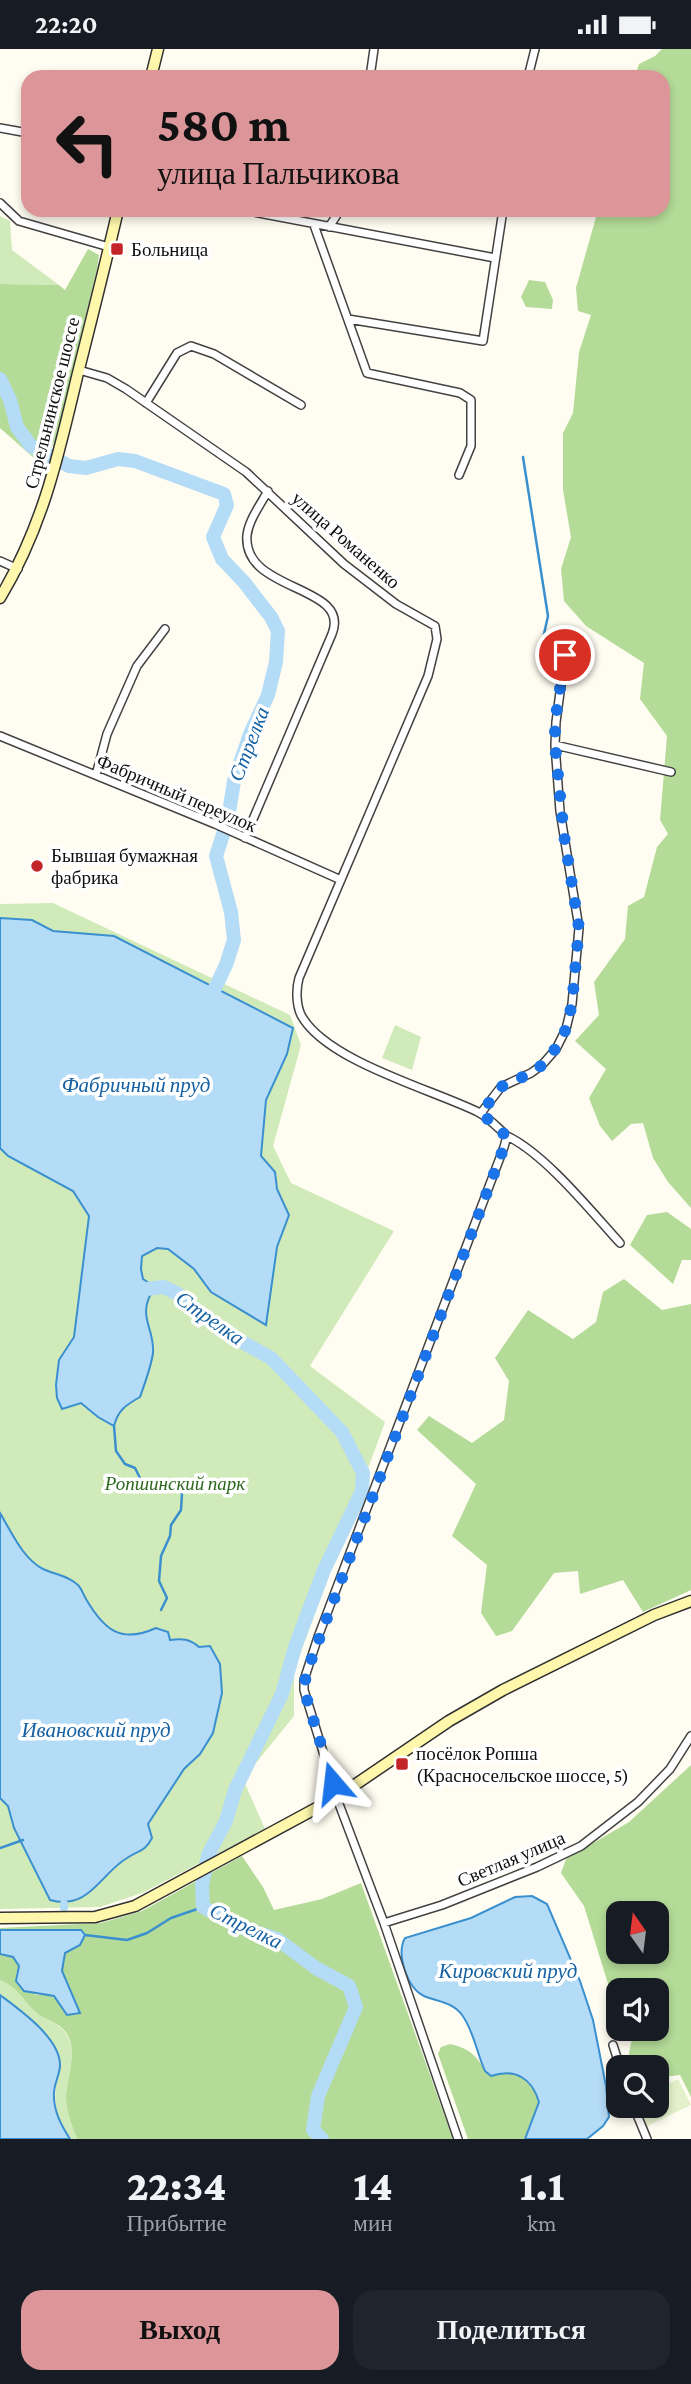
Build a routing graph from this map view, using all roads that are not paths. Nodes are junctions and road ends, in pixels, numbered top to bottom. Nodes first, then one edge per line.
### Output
1 (158, 49) edge
2 (374, 49) edge
3 (535, 49) edge
4 (153, 70) edge
5 (371, 70) edge
6 (530, 70) edge
7 (0, 128) edge
8 (21, 132) edge
9 (0, 203) edge
10 (116, 217) edge
11 (276, 217) edge
12 (335, 217) edge
13 (502, 217) edge
14 (314, 225) junction
15 (329, 227) junction
16 (109, 247) junction
17 (495, 258) junction
18 (348, 319) junction
19 (79, 370) junction
20 (146, 403) junction
21 (301, 404) dead end
22 (459, 475) dead end
23 (268, 491) junction
24 (0, 561) edge
25 (18, 569) junction
26 (0, 598) edge
27 (165, 629) dead end
28 (565, 655) dead end
29 (0, 736) edge
30 (555, 745) junction
31 (671, 772) dead end
32 (96, 775) junction
33 (242, 836) junction
34 (341, 880) junction
35 (481, 1113) junction
36 (506, 1136) junction
37 (620, 1243) dead end
38 (691, 1601) edge
39 (691, 1736) edge
40 (337, 1797) junction
41 (0, 1918) edge
42 (384, 1923) junction
43 (612, 2045) dead end
44 (616, 2055) edge
45 (638, 2118) edge
46 (458, 2139) edge
47 (647, 2139) edge

1 - 4 main road
2 - 5 street
3 - 6 street
7 - 8 street
9 - 16 street
10 - 16 main road, Стрельнинское шоссе
11 - 14 street
12 - 15 street
13 - 17 street
14 - 15 street
14 - 18 street
15 - 17 street
16 - 19 main road, Стрельнинское шоссе
17 - 18 street
18 - 22 street
19 - 20 street, улица Романенко
19 - 25 main road, Стрельнинское шоссе
20 - 21 street
20 - 23 street, улица Романенко
23 - 33 street
23 - 34 street, улица Романенко
24 - 25 street
25 - 26 main road, Стрельнинское шоссе
27 - 32 street
28 - 30 street
29 - 32 street, Фабричный переулок
30 - 31 street
30 - 35 street
32 - 33 street, Фабричный переулок
33 - 34 street, Фабричный переулок
34 - 35 street, улица Романенко
35 - 36 street
36 - 37 street
36 - 40 street
38 - 40 main road
39 - 42 street, Светлая улица
40 - 41 main road
40 - 42 street
42 - 46 street
43 - 44 street
45 - 47 street

